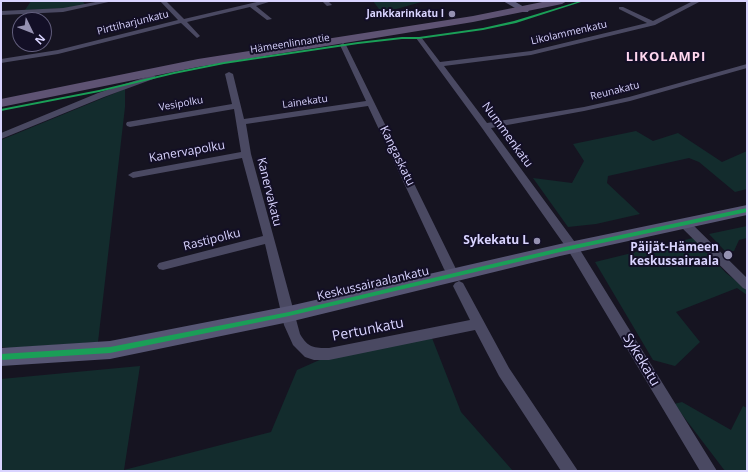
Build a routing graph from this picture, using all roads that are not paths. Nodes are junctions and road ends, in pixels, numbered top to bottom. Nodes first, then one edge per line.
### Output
1 (110, 1) edge
2 (163, 1) edge
3 (269, 1) edge
4 (538, 1) edge
5 (562, 1) edge
6 (698, 1) edge
7 (251, 5) junction
8 (512, 6) edge
9 (621, 8) dead end
10 (1, 13) edge
11 (269, 19) dead end
12 (182, 21) junction
13 (653, 24) junction
14 (197, 36) dead end
15 (418, 38) dead end
16 (343, 45) dead end
17 (1, 61) edge
18 (439, 64) junction
19 (747, 66) edge
20 (229, 74) dead end
21 (152, 78) dead end
22 (1, 96) edge
23 (1, 103) edge
24 (372, 103) junction
25 (236, 106) junction
26 (241, 122) junction
27 (130, 124) dead end
28 (485, 126) junction
29 (1, 136) edge
30 (246, 154) junction
31 (133, 175) dead end
32 (747, 210) edge
33 (685, 224) junction
34 (268, 239) junction
35 (573, 248) junction
36 (163, 266) dead end
37 (450, 268) dead end
38 (747, 285) edge
39 (459, 286) dead end
40 (289, 314) junction
41 (478, 324) junction
42 (1, 357) edge
43 (570, 471) edge
44 (709, 471) edge

1 - 10 street
2 - 12 street
3 - 7 street, Pirttiharjunkatu
4 - 8 main road, Hämeenlinnantie
5 - 8 main road, Hämeenlinnantie
6 - 13 street, Likolammenkatu
7 - 11 street
7 - 12 street, Pirttiharjunkatu
8 - 22 main road, Hämeenlinnantie
8 - 23 main road, Hämeenlinnantie
9 - 13 street
12 - 14 street
12 - 17 street, Pirttiharjunkatu
13 - 18 street, Likolammenkatu
15 - 18 street, Nummenkatu
16 - 24 street, Kangaskatu
18 - 28 street, Nummenkatu
19 - 28 street, Reunakatu
20 - 25 street, Kanervakatu
21 - 29 street
24 - 26 street, Lainekatu
24 - 37 street, Kangaskatu
25 - 26 street, Kanervakatu
25 - 27 street, Vesipolku
26 - 30 street, Kanervakatu
28 - 35 street, Nummenkatu
30 - 31 street, Kanervapolku
30 - 34 street, Kanervakatu
32 - 33 street, Keskussairaalankatu
33 - 35 street, Keskussairaalankatu
33 - 38 street
34 - 36 street, Rastipolku
34 - 40 street, Kanervakatu
35 - 40 street, Keskussairaalankatu
35 - 44 street, Sykekatu
39 - 41 street
40 - 41 street, Pertunkatu
40 - 42 street, Keskussairaalankatu
41 - 43 street

